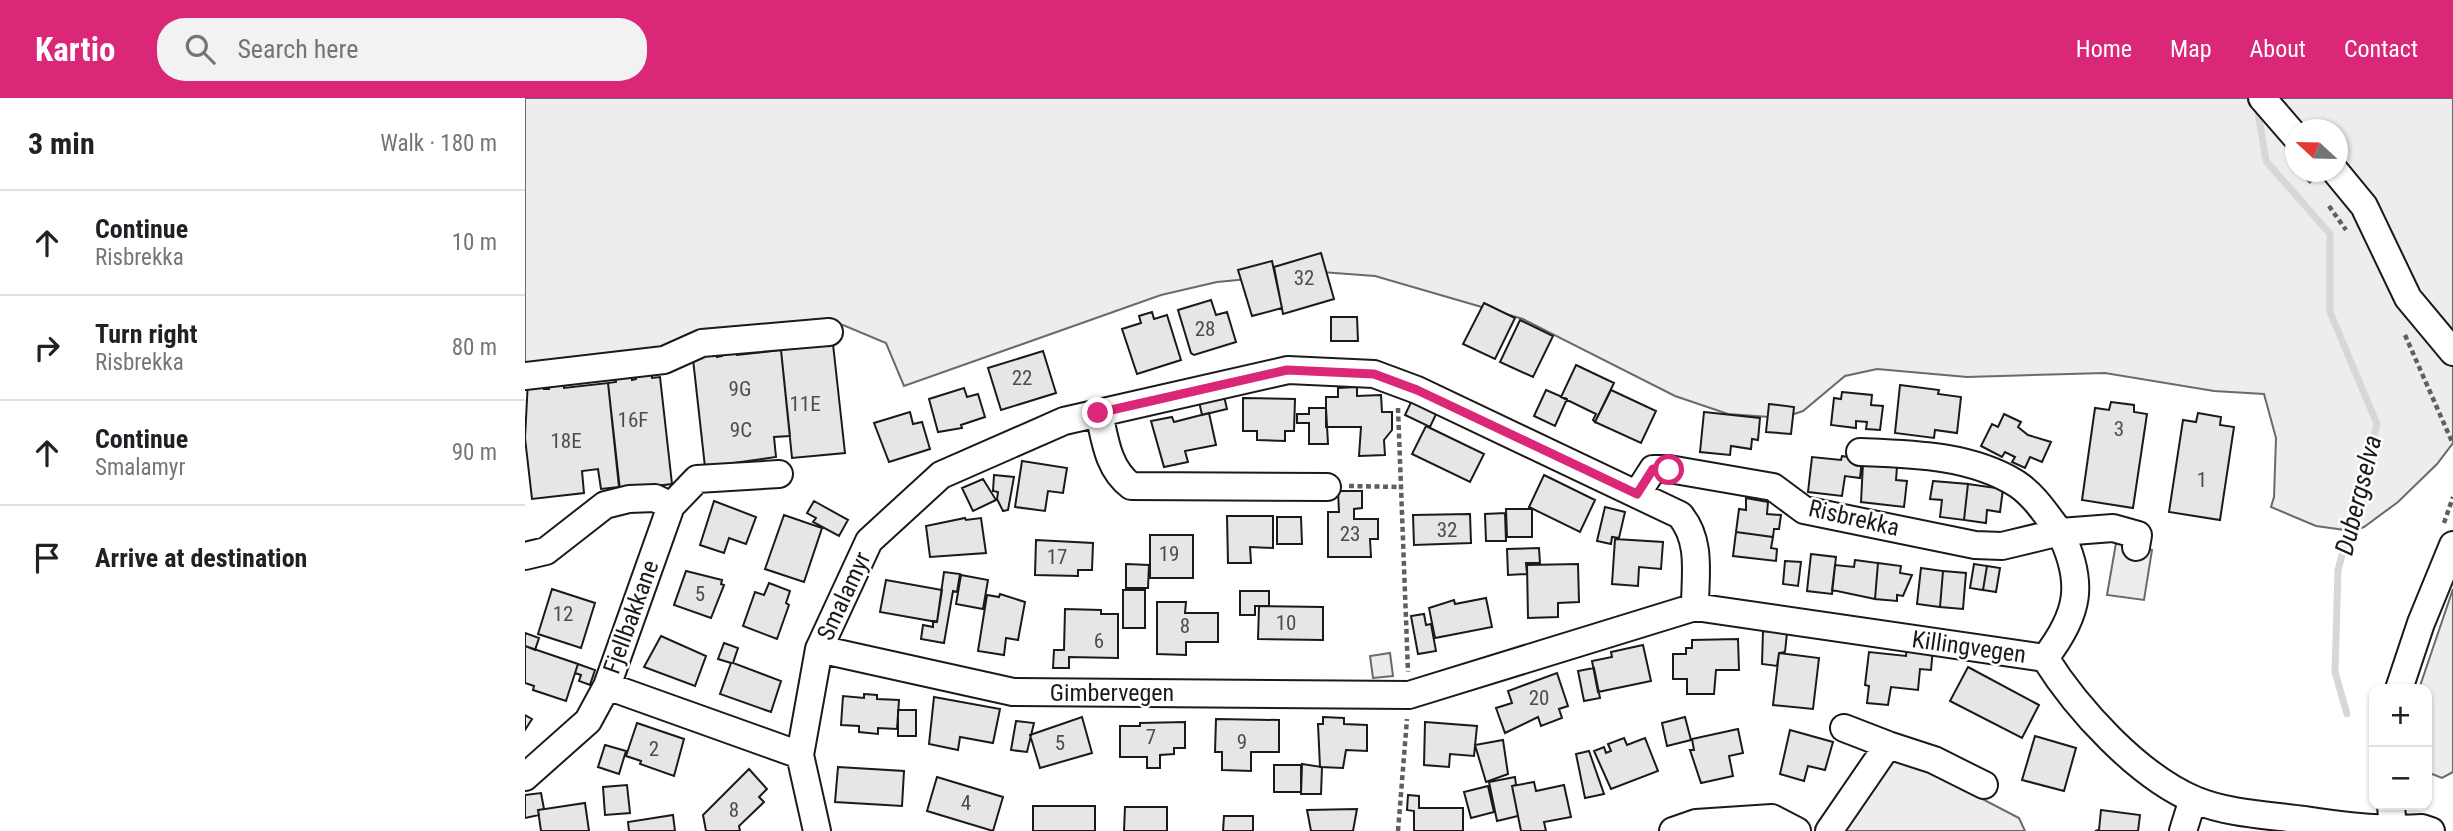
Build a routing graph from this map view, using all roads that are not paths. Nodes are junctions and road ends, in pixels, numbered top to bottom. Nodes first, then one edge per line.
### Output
1 (2262, 98) edge
2 (2285, 124) edge
3 (2344, 182) edge
4 (829, 332) dead end
5 (2453, 352) edge
6 (525, 376) edge
7 (1098, 413) junction
8 (1860, 452) dead end
9 (779, 474) dead end
10 (1327, 487) road end
11 (1637, 494) junction
12 (671, 506) junction
13 (2060, 532) junction
14 (2453, 545) edge
15 (2136, 547) dead end
16 (525, 556) edge
17 (1695, 607) junction
18 (819, 649) junction
19 (2045, 658) junction
20 (2401, 684) edge
21 (607, 686) junction
22 (1409, 695) joint
23 (1844, 728) dead end
24 (1888, 745) junction
25 (800, 755) junction
26 (525, 777) edge
27 (1984, 785) dead end
28 (2193, 799) junction
29 (2392, 822) edge
30 (817, 831) edge
31 (1673, 831) edge
32 (1797, 831) edge
33 (1829, 831) edge
34 (2183, 831) edge
35 (2431, 831) edge

1 - 2 street
3 - 5 street
4 - 6 street
7 - 10 street
7 - 11 street, Smalamyr
7 - 18 street, Smalamyr
8 - 13 street
9 - 12 street, Fjellbakkane
11 - 13 street, Risbrekka
11 - 17 street
12 - 16 street
12 - 21 street, Fjellbakkane
13 - 15 street, Risbrekka
13 - 19 street
14 - 20 street
17 - 19 street, Killingvegen
17 - 22 street, Killingvegen
18 - 22 street, Gimbervegen
18 - 25 street, Smalamyr
19 - 28 street, Killingvegen
21 - 25 street, Fjellbakkane
21 - 26 street
23 - 24 street
24 - 27 street
24 - 33 street
25 - 30 street, Smalamyr
28 - 29 street, Killingvegen
28 - 34 street
29 - 35 street, Killingvegen
31 - 32 street

